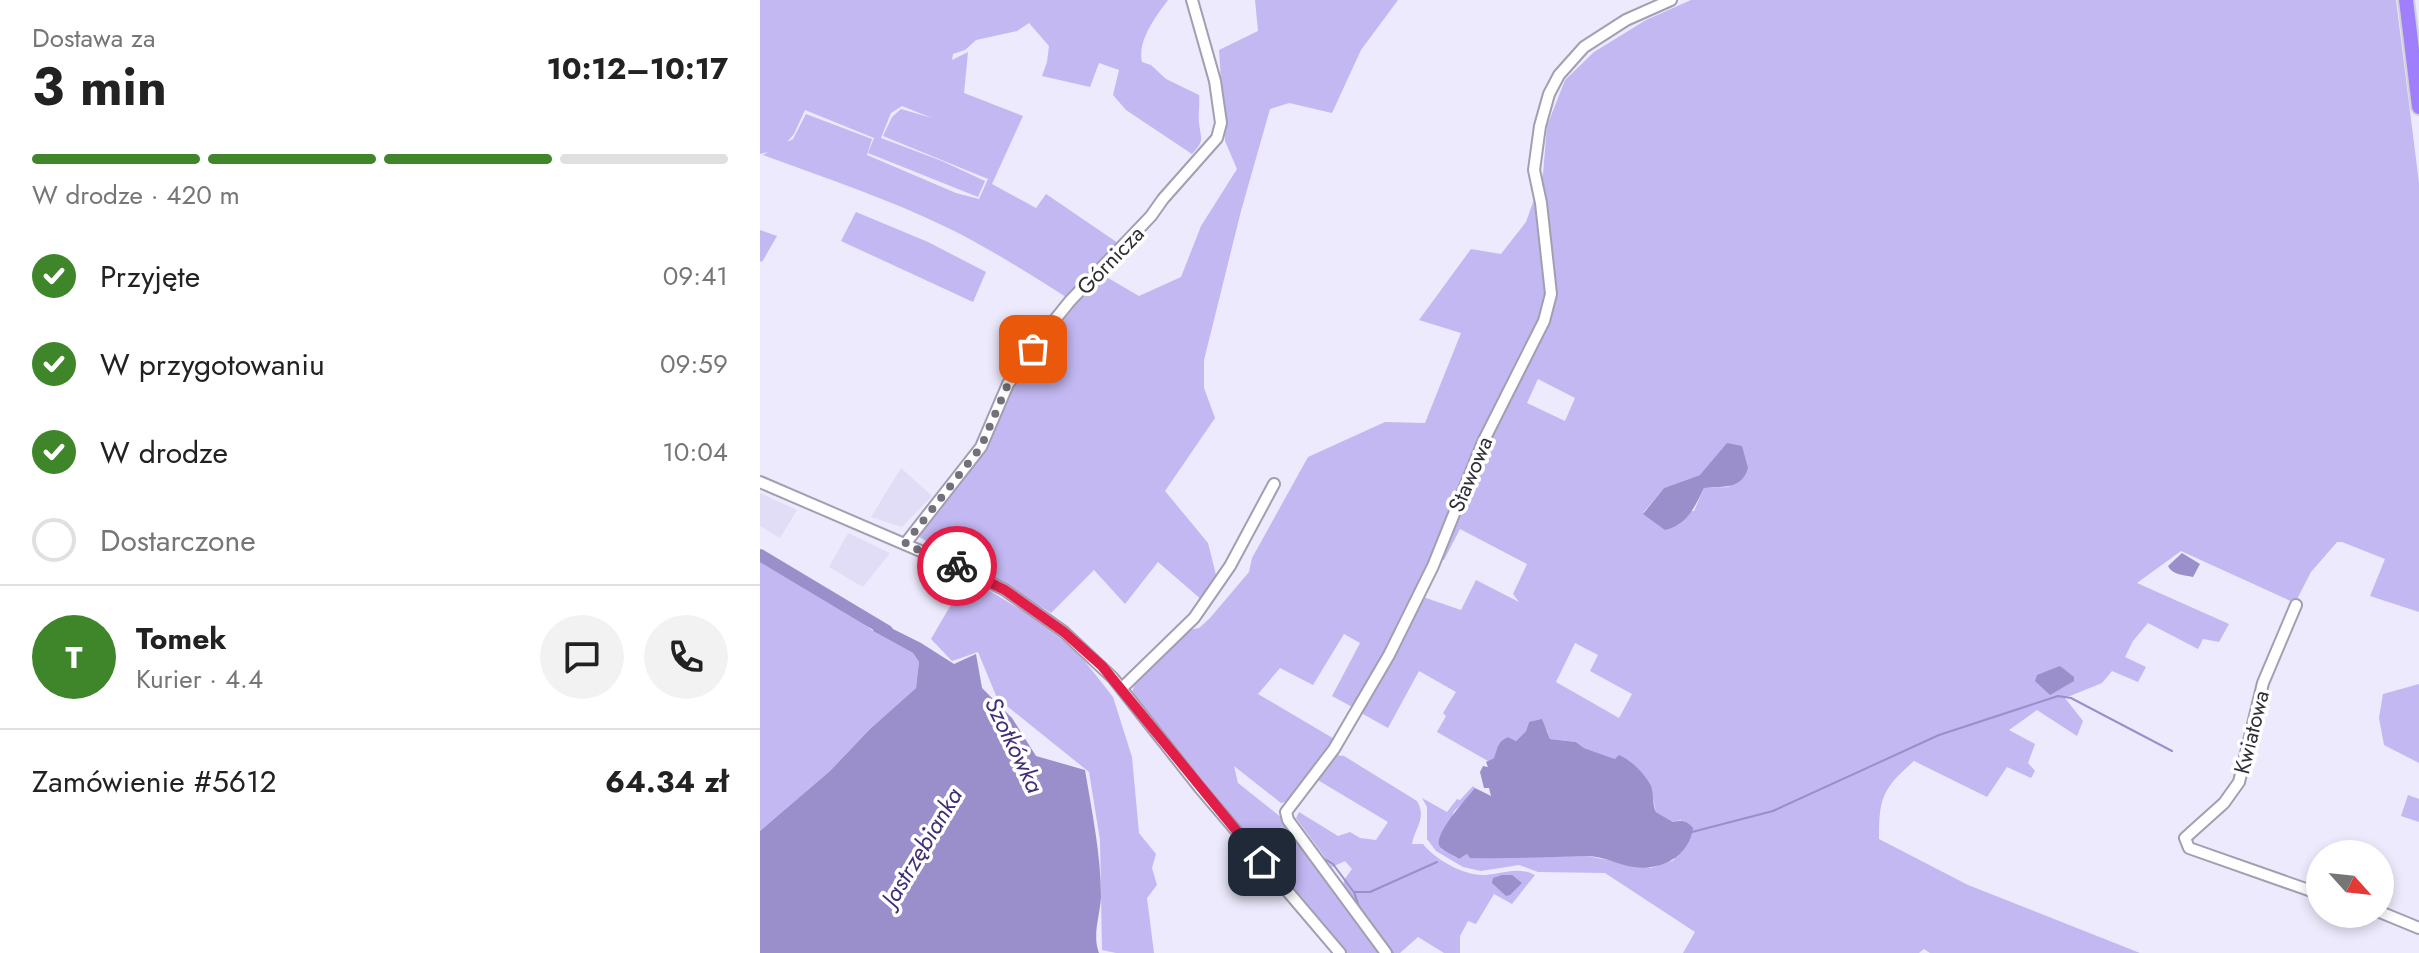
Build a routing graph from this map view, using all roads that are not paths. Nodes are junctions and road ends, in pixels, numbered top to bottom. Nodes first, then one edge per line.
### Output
1 (1192, 0) edge
2 (1671, 0) edge
3 (2406, 0) edge
4 (2419, 107) edge
5 (760, 482) edge
6 (1274, 484) dead end
7 (905, 544) junction
8 (2296, 605) dead end
9 (1122, 688) junction
10 (2306, 889) edge
11 (2394, 918) edge
12 (2419, 928) edge
13 (1340, 953) edge
14 (1386, 953) edge

1 - 7 street, Górnicza
2 - 14 street, Stawowa
3 - 4 highway
5 - 7 street
6 - 9 street
7 - 9 street
8 - 10 street, Kwiatowa
9 - 13 street
11 - 12 street

